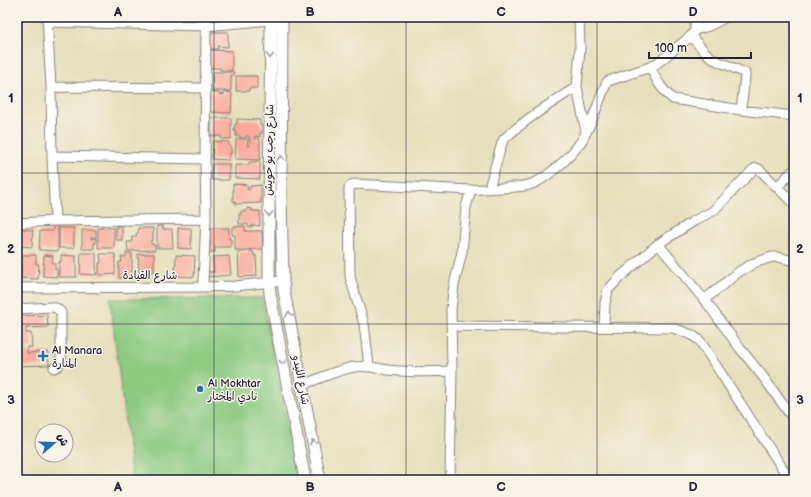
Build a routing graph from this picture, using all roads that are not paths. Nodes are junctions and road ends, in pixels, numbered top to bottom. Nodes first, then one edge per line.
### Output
1 (282, 17) edge
2 (579, 17) edge
3 (695, 17) edge
4 (726, 17) edge
5 (47, 19) edge
6 (271, 19) edge
7 (206, 21) edge
8 (693, 33) junction
9 (650, 67) junction
10 (51, 87) junction
11 (577, 87) junction
12 (206, 88) junction
13 (741, 110) junction
14 (794, 116) edge
15 (586, 132) junction
16 (52, 156) junction
17 (205, 159) junction
18 (794, 170) edge
19 (777, 187) junction
20 (489, 188) junction
21 (471, 190) junction
22 (794, 204) edge
23 (206, 219) junction
24 (55, 221) junction
25 (17, 223) edge
26 (658, 244) junction
27 (794, 261) edge
28 (283, 281) junction
29 (270, 283) junction
30 (204, 287) junction
31 (17, 288) edge
32 (704, 300) junction
33 (17, 309) edge
34 (451, 326) junction
35 (604, 327) junction
36 (369, 366) junction
37 (54, 368) dead end
38 (452, 371) junction
39 (302, 386) junction
40 (794, 420) edge
41 (305, 480) edge
42 (320, 480) edge
43 (450, 480) edge
44 (790, 480) edge

28 -> 1 main road, شارع رجب بو حويش
2 - 11 street
3 - 8 street
4 - 8 street
5 - 7 street
5 - 10 street
6 - 7 street
6 -> 29 main road, شارع رجب بو حويش
7 - 12 street
8 - 9 street
8 - 13 street
9 - 13 street
9 - 15 street
10 - 12 street
10 - 16 street
11 - 15 street
11 - 20 street
12 - 17 street
13 - 14 street
15 - 20 street
16 - 17 street
16 - 24 street
17 - 23 street
18 - 19 street
19 - 22 street
19 - 26 street
20 - 21 street
21 - 34 street
21 - 36 street
23 - 24 street
23 - 30 street
24 - 25 street
26 - 32 street
26 - 35 street
27 - 32 street
28 - 29 street, شارع القيادة
39 -> 28 main road, شارع الليدو
29 - 30 street, شارع القيادة
29 -> 41 main road, شارع الليدو
30 - 31 street, شارع القيادة
32 - 40 street
33 - 37 street
34 - 35 street
34 - 38 street
35 - 44 street
36 - 38 street
36 - 39 street
38 - 43 street
42 -> 39 main road, شارع الليدو

